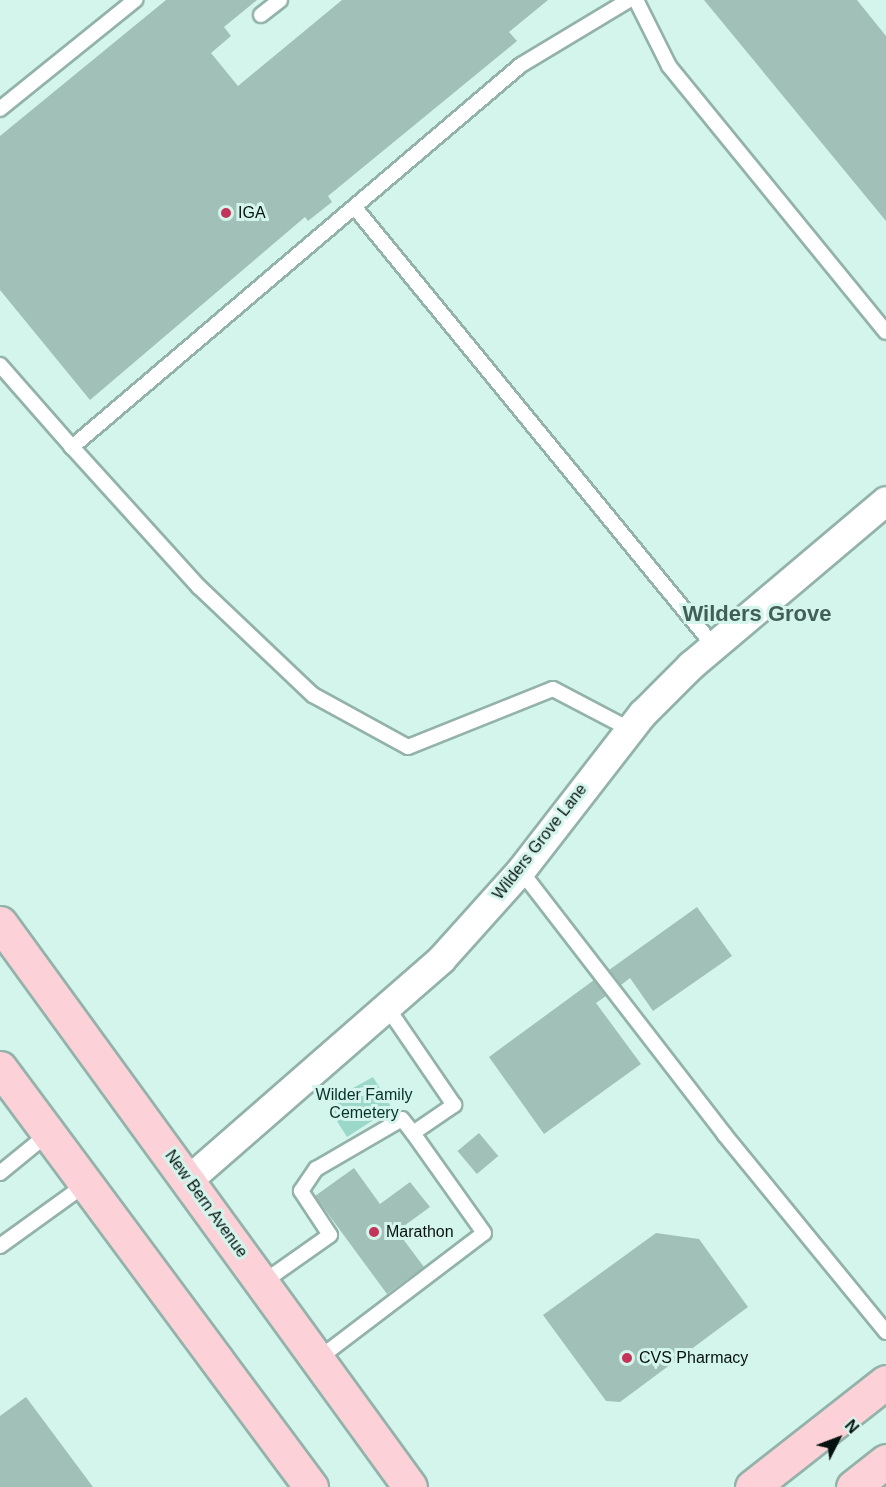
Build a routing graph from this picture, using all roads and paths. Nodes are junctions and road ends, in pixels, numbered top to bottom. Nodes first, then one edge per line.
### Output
1 (135, 0) edge
2 (280, 0) edge
3 (629, 0) edge
4 (636, 0) edge
5 (261, 15) dead end
6 (0, 109) edge
7 (356, 209) junction
8 (886, 332) edge
9 (0, 365) edge
10 (72, 447) junction
11 (886, 501) edge
12 (713, 645) junction
13 (631, 730) junction
14 (521, 871) junction
15 (0, 923) edge
16 (387, 1007) junction
17 (0, 1068) edge
18 (49, 1133) junction
19 (413, 1133) junction
20 (0, 1173) edge
21 (189, 1180) junction
22 (87, 1183) junction
23 (0, 1246) edge
24 (262, 1283) junction
25 (886, 1332) edge
26 (318, 1359) junction
27 (886, 1382) edge
28 (886, 1461) edge
29 (311, 1487) edge
30 (410, 1487) edge
31 (752, 1487) edge
32 (853, 1487) edge

1 - 6 lane
2 - 5 lane
3 - 7 lane
4 - 8 lane
7 - 10 lane
7 - 12 lane
9 - 10 lane
10 - 13 lane
11 - 12 street, Wilders Grove Lane
12 - 13 street, Wilders Grove Lane
13 - 14 street, Wilders Grove Lane
14 - 16 street, Wilders Grove Lane
14 - 25 lane
15 - 21 main road, New Bern Avenue
16 - 19 lane
16 - 21 street, Wilders Grove Lane
17 - 18 main road
18 - 20 lane
18 - 22 main road
19 - 24 lane
19 - 26 lane
21 - 24 main road, New Bern Avenue
22 - 23 lane
22 - 29 main road
24 - 26 main road, New Bern Avenue
26 - 30 main road, New Bern Avenue
27 - 31 main road
28 - 32 main road

